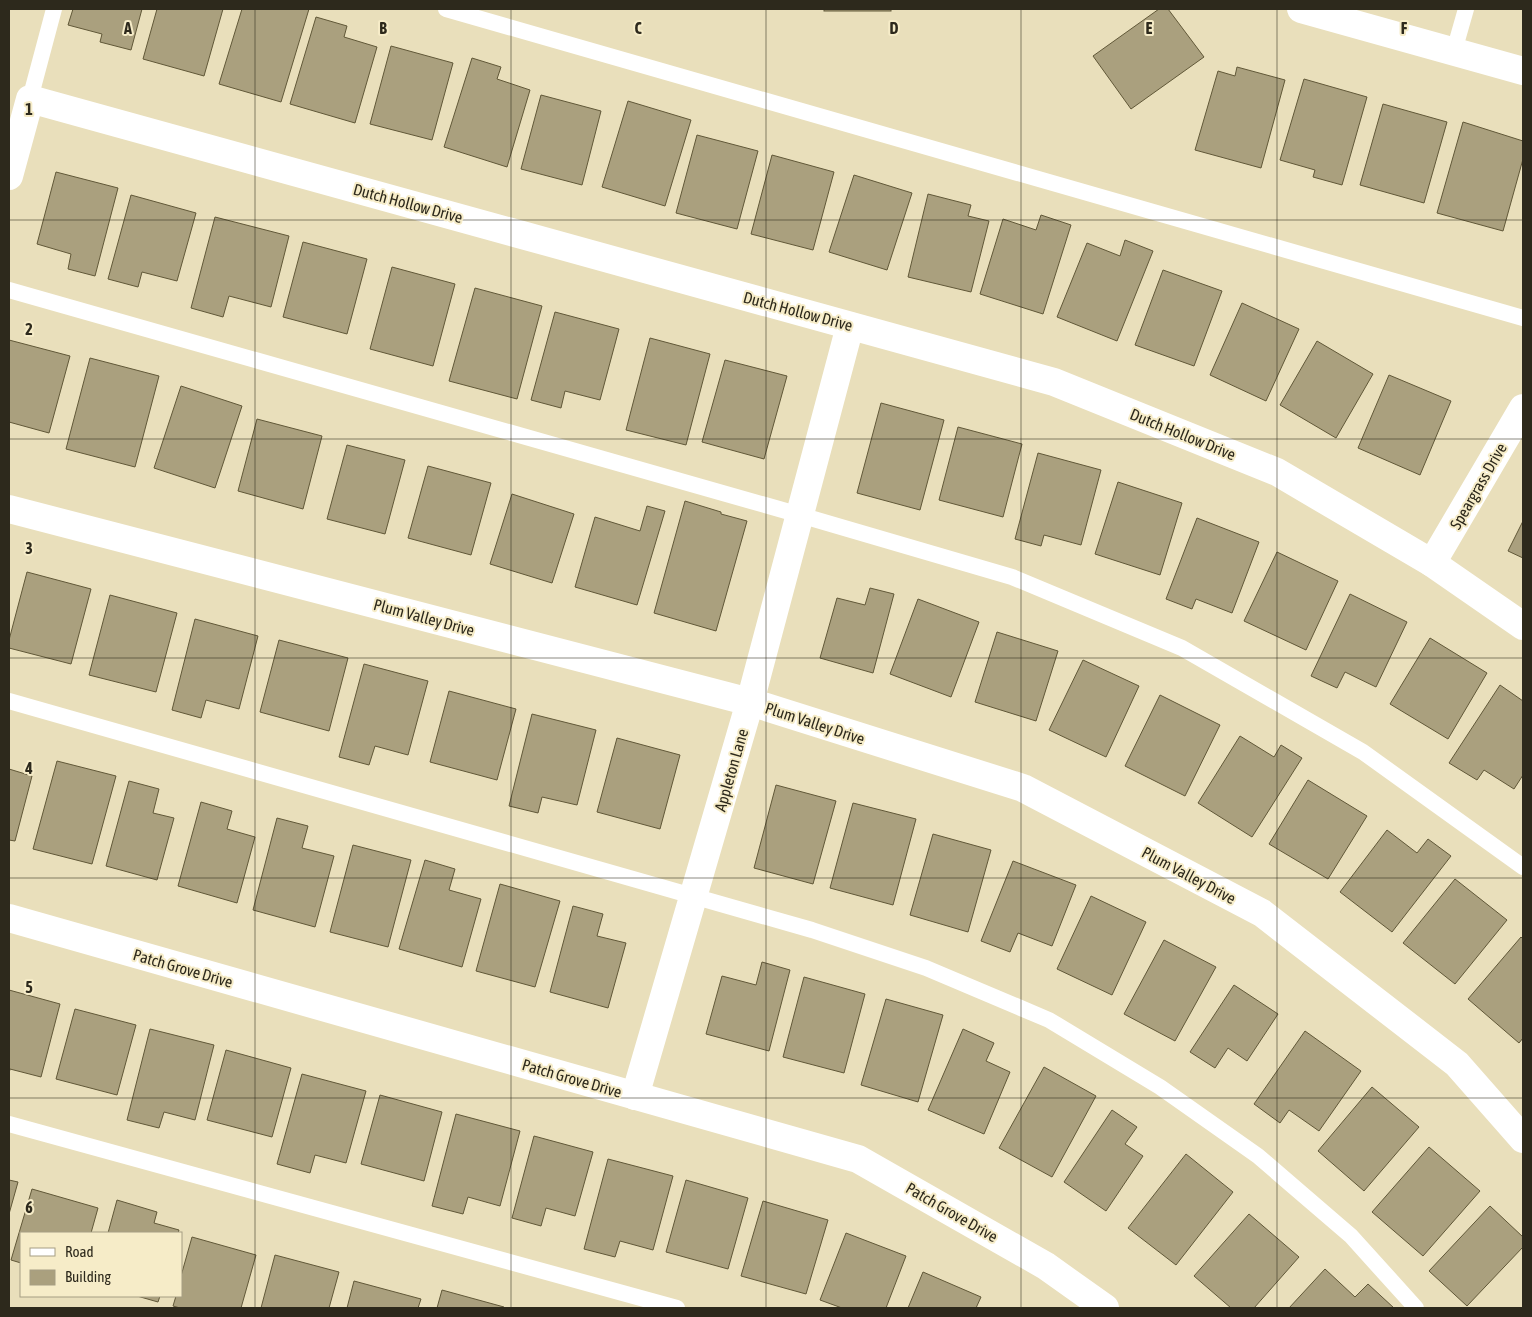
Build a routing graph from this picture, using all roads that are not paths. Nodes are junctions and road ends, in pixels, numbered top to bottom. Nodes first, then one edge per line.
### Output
1 (54, 9) edge
2 (446, 9) edge
3 (1300, 9) edge
4 (1466, 9) edge
5 (1454, 51) junction
6 (1523, 70) edge
7 (30, 99) junction
8 (9, 176) edge
9 (9, 290) edge
10 (1523, 318) edge
11 (850, 326) junction
12 (1523, 408) edge
13 (9, 509) edge
14 (800, 515) junction
15 (1432, 563) junction
16 (1523, 626) edge
17 (9, 701) edge
18 (750, 702) junction
19 (1523, 867) edge
20 (693, 896) junction
21 (9, 918) edge
22 (635, 1096) junction
23 (9, 1124) edge
24 (1523, 1138) edge
25 (677, 1308) edge
26 (1105, 1308) edge
27 (1416, 1308) edge

1 - 7 lane
2 - 10 lane
3 - 5 street
4 - 5 lane
5 - 6 street
7 - 8 street
7 - 11 street, Dutch Hollow Drive
9 - 14 lane
11 - 14 street, Appleton Lane
11 - 15 street, Dutch Hollow Drive
12 - 15 street, Speargrass Drive
13 - 18 street, Plum Valley Drive
14 - 18 street, Appleton Lane
14 - 19 lane
15 - 16 street, Dutch Hollow Drive
17 - 20 lane
18 - 20 street, Appleton Lane
18 - 24 street, Plum Valley Drive
20 - 22 street, Appleton Lane
20 - 27 lane
21 - 22 street, Patch Grove Drive
22 - 26 street, Patch Grove Drive
23 - 25 lane

